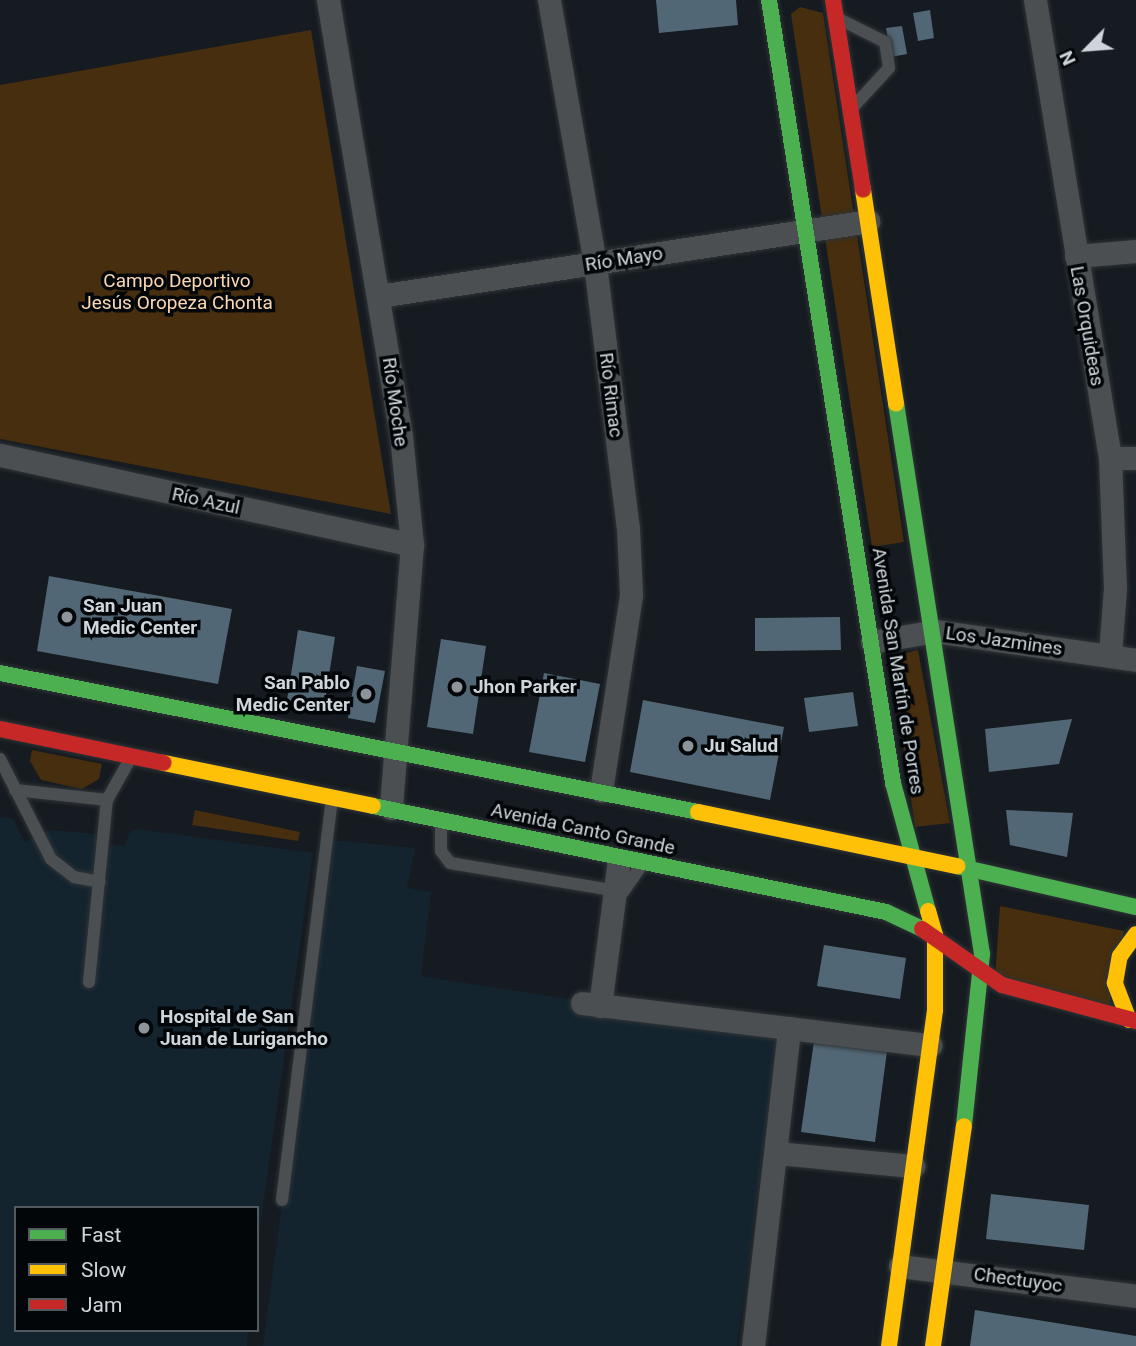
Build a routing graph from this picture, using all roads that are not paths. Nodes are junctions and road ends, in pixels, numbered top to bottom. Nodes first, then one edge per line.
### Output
1 (328, 0) edge
2 (549, 0) edge
3 (833, 0) edge
4 (1035, 0) edge
5 (774, 1) edge
6 (836, 17) junction
7 (851, 110) junction
8 (868, 222) junction
9 (808, 230) junction
10 (1136, 251) edge
11 (1076, 256) junction
12 (595, 264) junction
13 (379, 296) junction
14 (0, 455) edge
15 (1110, 458) junction
16 (1136, 458) edge
17 (412, 545) junction
18 (935, 631) junction
19 (872, 642) junction
20 (1110, 655) junction
21 (1136, 660) edge
22 (0, 673) edge
23 (0, 729) edge
24 (271, 729) junction
25 (397, 752) junction
26 (133, 755) junction
27 (0, 759) edge
28 (260, 780) junction
29 (15, 790) junction
30 (601, 791) junction
31 (332, 796) junction
32 (107, 800) junction
33 (391, 808) junction
34 (441, 820) junction
35 (911, 855) junction
36 (619, 860) junction
37 (642, 864) junction
38 (971, 868) junction
39 (100, 882) junction
40 (615, 891) junction
41 (1136, 907) edge
42 (935, 934) junction
43 (1136, 934) edge
44 (982, 973) junction
45 (89, 982) dead end
46 (1132, 1021) edge
47 (789, 1028) junction
48 (930, 1045) junction
49 (777, 1153) junction
50 (913, 1166) junction
51 (282, 1200) dead end
52 (900, 1266) junction
53 (944, 1270) junction
54 (1136, 1296) edge
55 (753, 1346) edge
56 (890, 1346) edge
57 (933, 1346) edge

1 - 13 street, Río Moche
2 - 12 street, Río Rimac
3 - 6 main road
4 - 11 street, Las Orquideas
5 - 9 main road, Avenida San Martín de Porres
6 - 7 main road
6 - 7 lane
7 - 8 main road
8 - 9 street, Río Mayo
8 - 18 main road
9 - 12 street, Río Mayo
9 - 19 main road, Avenida San Martín de Porres
10 - 11 street
11 - 15 street, Las Orquideas
12 - 13 street, Río Mayo
12 - 30 street, Río Rimac
13 - 17 street, Río Moche
14 - 17 street, Río Azul
15 - 16 street
15 - 20 street, Las Orquideas
17 - 25 street, Río Moche
18 - 19 street, Los Jazmines
18 - 20 street, Los Jazmines
18 - 38 main road
19 - 35 main road, Avenida San Martín de Porres
20 - 21 street, Los Jazmines
22 - 24 main road, Avenida Canto Grande
23 - 26 main road, Avenida Canto Grande
24 - 25 main road, Avenida Canto Grande
24 - 28 main road
25 - 30 main road, Avenida Canto Grande
25 - 33 street, Río Moche
26 - 28 main road, Avenida Canto Grande
26 - 32 lane
27 - 29 lane
28 - 31 main road, Avenida Canto Grande
29 - 32 lane
29 - 39 lane
30 - 35 main road, Avenida Canto Grande
31 - 33 main road, Avenida Canto Grande
31 - 51 lane
32 - 39 lane
33 - 34 main road, Avenida Canto Grande
34 - 36 main road, Avenida Canto Grande
34 - 40 lane
35 - 38 main road, Avenida Canto Grande
35 - 42 main road, Avenida San Martín de Porres
36 - 37 main road, Avenida Canto Grande
36 - 40 street
37 - 40 lane
37 - 42 main road, Avenida Canto Grande
38 - 41 main road, Avenida Canto Grande
38 - 44 main road
39 - 45 lane
40 - 47 street
42 - 44 main road, Avenida Canto Grande
42 - 48 main road, Avenida San Martín de Porres
43 - 46 main road
44 - 46 main road, Avenida Canto Grande
44 - 53 main road
47 - 48 street
47 - 49 street
48 - 50 main road, Avenida San Martín de Porres
49 - 50 street
49 - 55 street
50 - 52 main road, Avenida San Martín de Porres
52 - 53 street, Chectuyoc
52 - 56 main road, Avenida San Martín de Porres
53 - 54 street, Chectuyoc
53 - 57 main road

